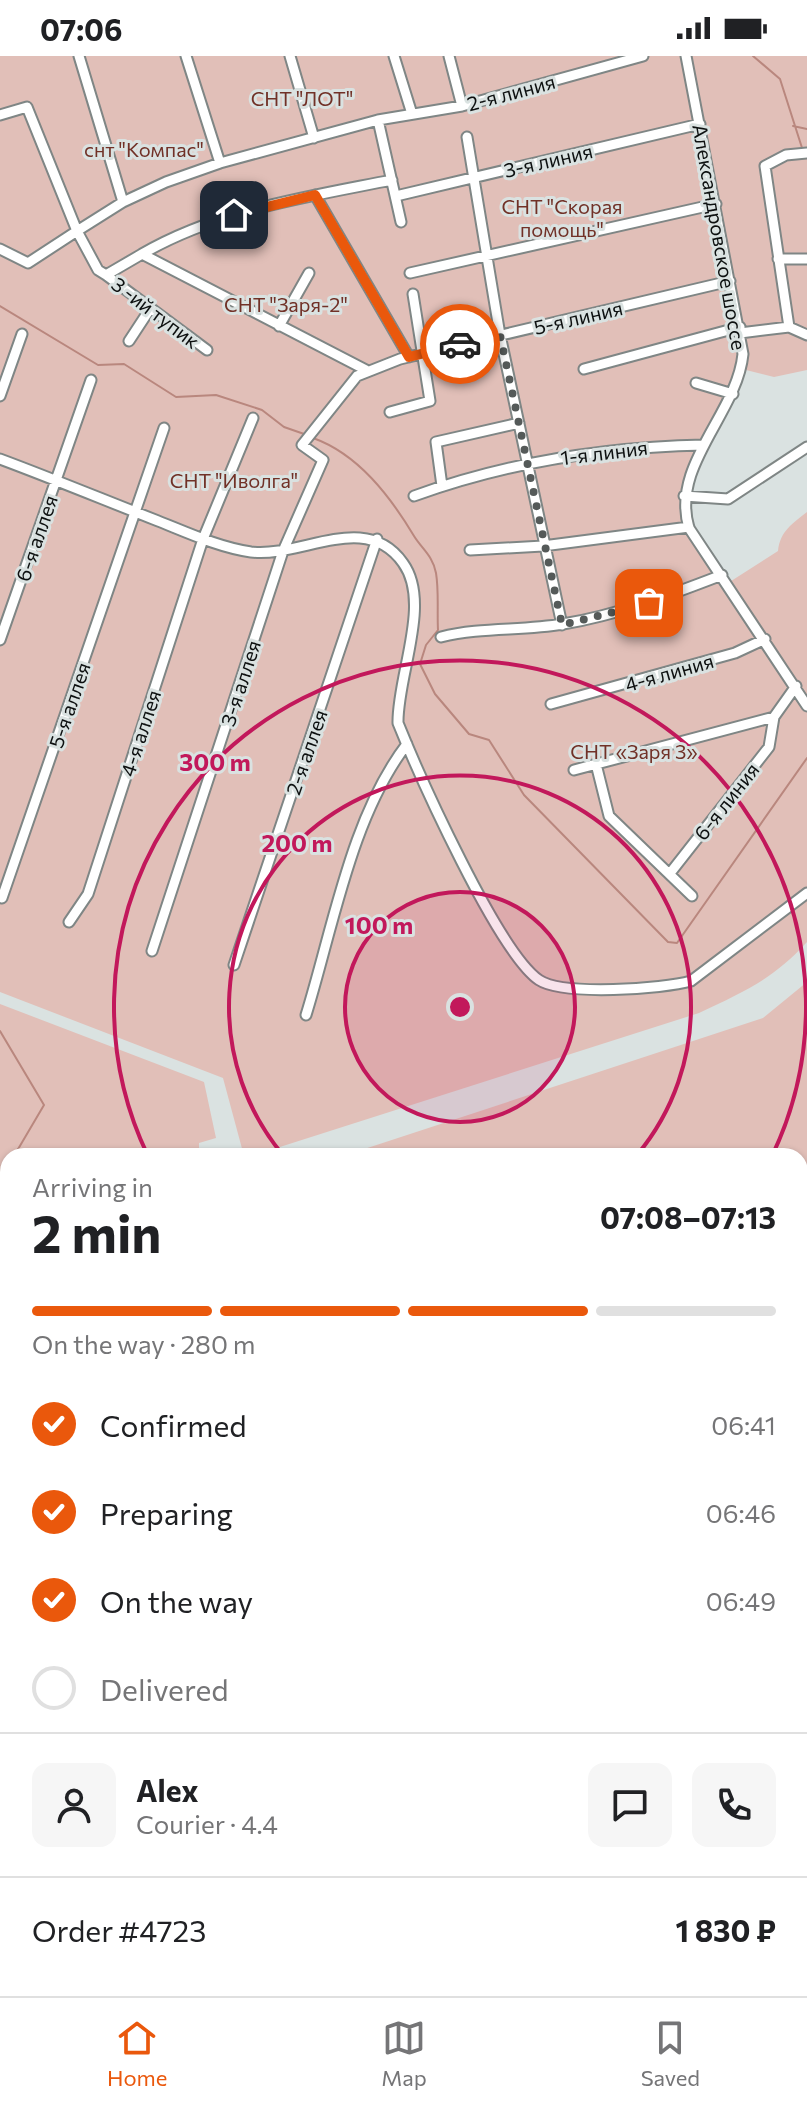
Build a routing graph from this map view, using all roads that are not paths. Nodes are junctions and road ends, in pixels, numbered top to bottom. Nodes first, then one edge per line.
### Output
1 (79, 56) edge
2 (186, 56) edge
3 (290, 56) edge
4 (394, 56) edge
5 (449, 56) edge
6 (643, 56) edge
7 (686, 56) edge
8 (462, 106) junction
9 (412, 114) junction
10 (0, 115) edge
11 (378, 120) junction
12 (700, 124) junction
13 (467, 137) dead end
14 (314, 138) junction
15 (807, 153) edge
16 (220, 163) junction
17 (471, 178) junction
18 (392, 180) junction
19 (315, 195) junction
20 (396, 196) junction
21 (123, 202) junction
22 (716, 204) junction
23 (401, 222) dead end
24 (77, 231) junction
25 (0, 249) edge
26 (142, 254) junction
27 (486, 256) junction
28 (778, 259) junction
29 (807, 259) edge
30 (309, 273) dead end
31 (410, 273) dead end
32 (106, 275) junction
33 (730, 281) junction
34 (413, 294) dead end
35 (150, 309) junction
36 (279, 326) junction
37 (789, 327) junction
38 (740, 330) junction
39 (22, 334) dead end
40 (500, 335) junction
41 (807, 335) edge
42 (129, 341) dead end
43 (207, 350) dead end
44 (425, 353) junction
45 (409, 357) junction
46 (584, 369) dead end
47 (366, 370) junction
48 (91, 380) dead end
49 (696, 383) dead end
50 (733, 394) junction
51 (0, 396) edge
52 (390, 412) dead end
53 (253, 418) dead end
54 (519, 423) junction
55 (164, 428) dead end
56 (704, 445) junction
57 (807, 447) edge
58 (0, 459) edge
59 (528, 464) junction
60 (56, 480) junction
61 (442, 486) junction
62 (414, 496) dead end
63 (684, 496) junction
64 (135, 512) junction
65 (689, 527) junction
66 (203, 539) junction
67 (377, 539) junction
68 (543, 546) junction
69 (470, 550) dead end
70 (283, 551) junction
71 (722, 575) junction
72 (562, 625) junction
73 (441, 637) dead end
74 (765, 639) junction
75 (0, 640) edge
76 (796, 686) junction
77 (551, 704) dead end
78 (807, 706) edge
79 (774, 717) junction
80 (407, 744) junction
81 (596, 764) junction
82 (574, 770) dead end
83 (671, 872) junction
84 (807, 893) edge
85 (692, 896) dead end
86 (2, 898) dead end
87 (69, 922) dead end
88 (152, 951) dead end
89 (234, 965) dead end
90 (306, 1015) dead end

1 - 21 street
2 - 16 street
3 - 14 street
4 - 9 street
5 - 8 street
6 - 8 street, 2-я линия
7 - 12 street, Александровское шоссе
8 - 9 street, 2-я линия
9 - 11 street, 2-я линия
10 - 24 street, 3 -ий тупик
11 - 14 street, 2-я линия
11 - 18 street
12 - 17 street, 3-я линия
12 - 22 street, Александровское шоссе
13 - 17 street
14 - 16 street, 2-я линия
15 - 28 street
16 - 21 street, 2-я линия
17 - 20 street, 3-я линия
17 - 27 street
18 - 19 street
18 - 20 street
19 - 26 street
19 - 45 street
20 - 23 street
21 - 24 street, 2-я линия
22 - 27 street
22 - 33 street, Александровское шоссе
24 - 25 street, 2-я линия
24 - 32 street, 3 -ий тупик
26 - 32 street
26 - 36 street
27 - 31 street
27 - 40 street
28 - 29 street
28 - 37 street
30 - 36 street
32 - 35 street, 3 -ий тупик
33 - 38 street, Александровское шоссе
33 - 40 street, 5-я линия
34 - 44 street
35 - 42 street
35 - 43 street, 3 -ий тупик
36 - 47 street
37 - 38 street
37 - 41 street
38 - 46 street
38 - 50 street, Александровское шоссе
39 - 51 street
40 - 44 street, 5-я линия
40 - 54 street
44 - 45 street, 5-я линия
44 - 52 street
45 - 47 street, 5-я линия
47 - 70 street
48 - 60 street
49 - 50 street
50 - 56 street, Александровское шоссе
53 - 66 street
54 - 59 street
54 - 61 street
55 - 64 street
56 - 59 street, 1-я линия
56 - 63 street, Александровское шоссе
57 - 63 street
58 - 60 street
59 - 61 street, 1-я линия
59 - 68 street
60 - 64 street
60 - 75 street, 6-я аллея
61 - 62 street, 1-я линия
63 - 65 street
64 - 66 street
64 - 86 street, 5-я аллея
65 - 68 street
65 - 71 street
66 - 70 street
66 - 87 street, 4-я аллея
67 - 70 street
67 - 80 street
67 - 89 street, 2-я аллея
68 - 69 street
68 - 72 street
70 - 88 street, 3-я аллея
71 - 72 street
71 - 74 street
72 - 73 street
74 - 76 street
74 - 77 street, 4-я линия
76 - 78 street
76 - 79 street, 6-я линия
79 - 81 street
79 - 83 street, 6-я линия
80 - 84 street
80 - 90 street
81 - 82 street
81 - 83 street
83 - 85 street

